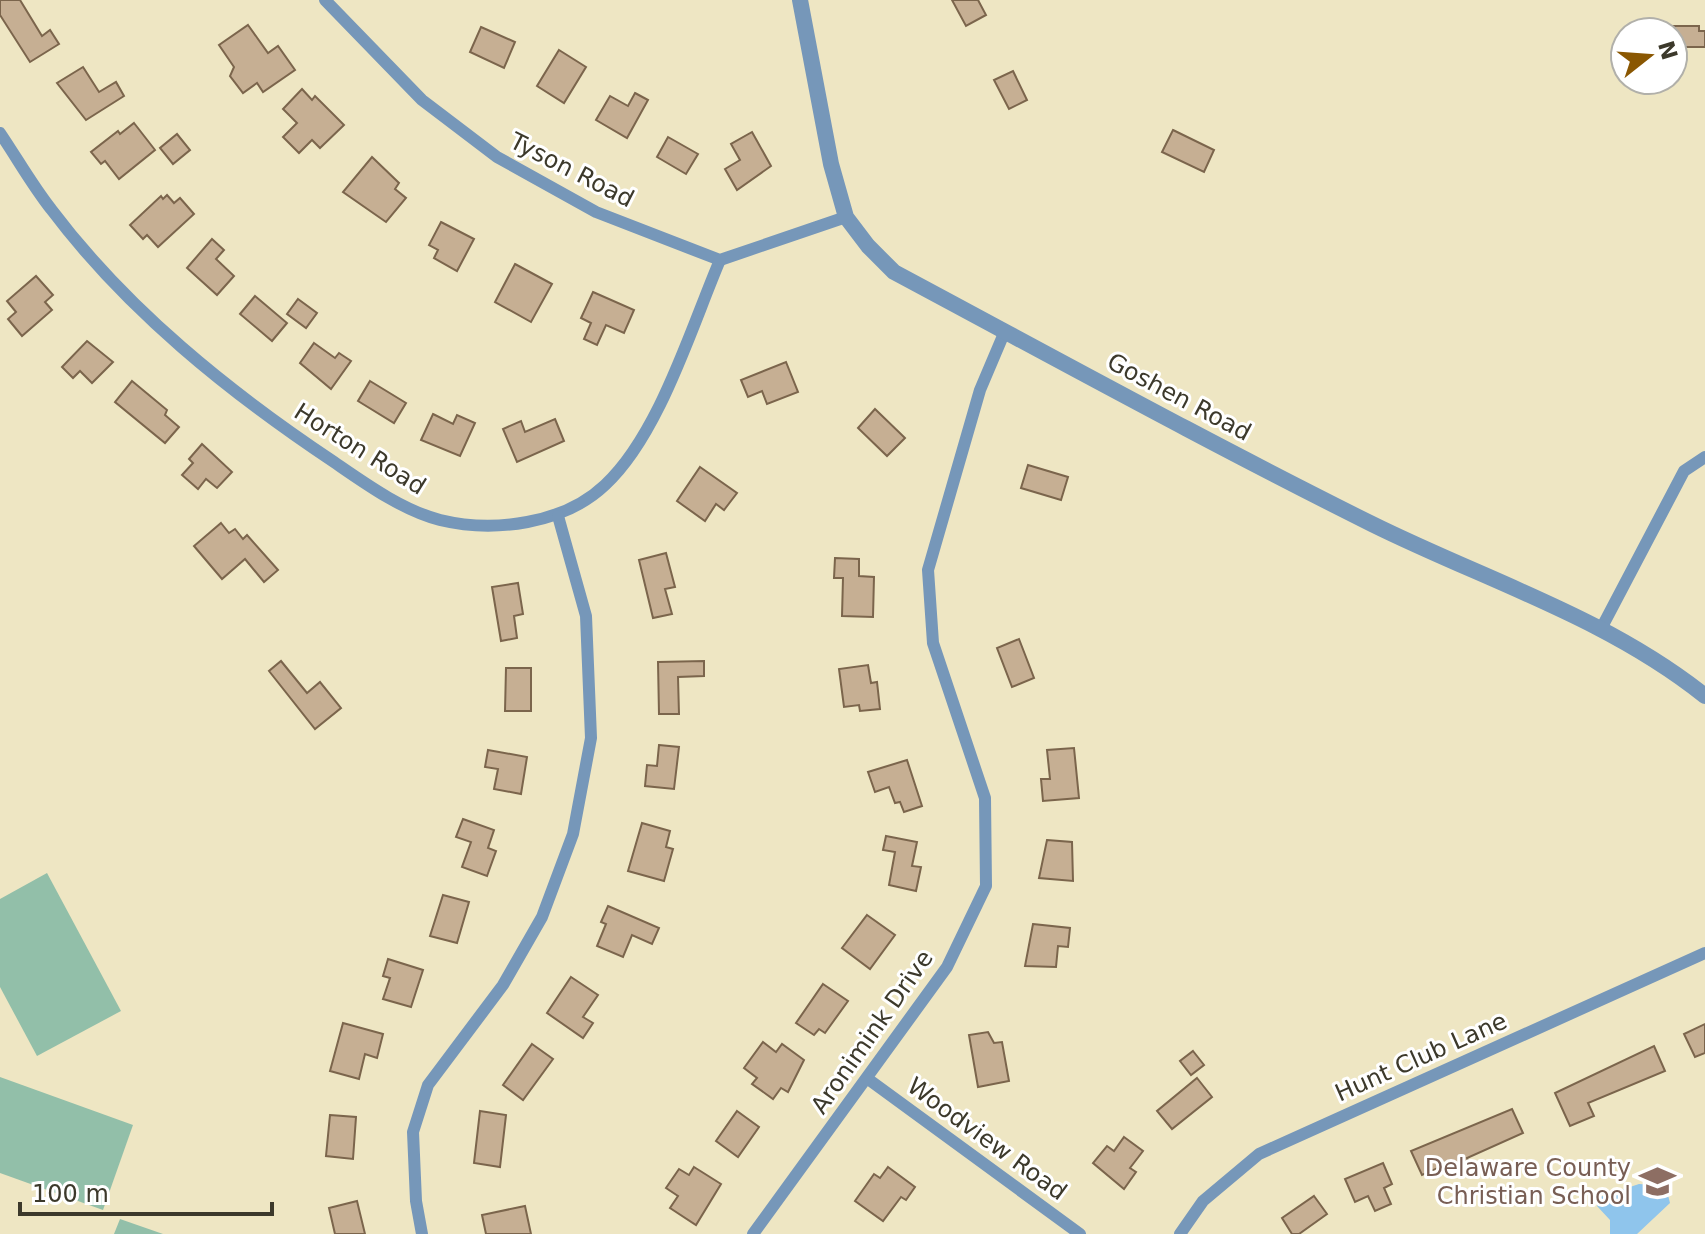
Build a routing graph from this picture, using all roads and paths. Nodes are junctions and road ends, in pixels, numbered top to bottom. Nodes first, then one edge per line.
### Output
1 (325, 0) edge
2 (800, 0) edge
3 (0, 133) edge
4 (846, 217) junction
5 (720, 260) junction
6 (1005, 331) junction
7 (1705, 457) edge
8 (558, 516) junction
9 (1602, 627) junction
10 (1705, 696) edge
11 (1705, 953) edge
12 (868, 1079) junction
13 (422, 1234) edge
14 (753, 1234) edge
15 (1080, 1234) edge
16 (1180, 1234) edge

1 - 5 street, Tyson Road
2 - 4 street, Goshen Road
3 - 8 street, Horton Road
4 - 5 street
4 - 6 street, Goshen Road
5 - 8 street, Horton Road
6 - 9 street, Goshen Road
6 - 12 street, Aronimink Drive
7 - 9 street
8 - 13 street
9 - 10 street, Goshen Road
11 - 16 street, Hunt Club Lane
12 - 14 street, Aronimink Drive
12 - 15 street, Woodview Road

